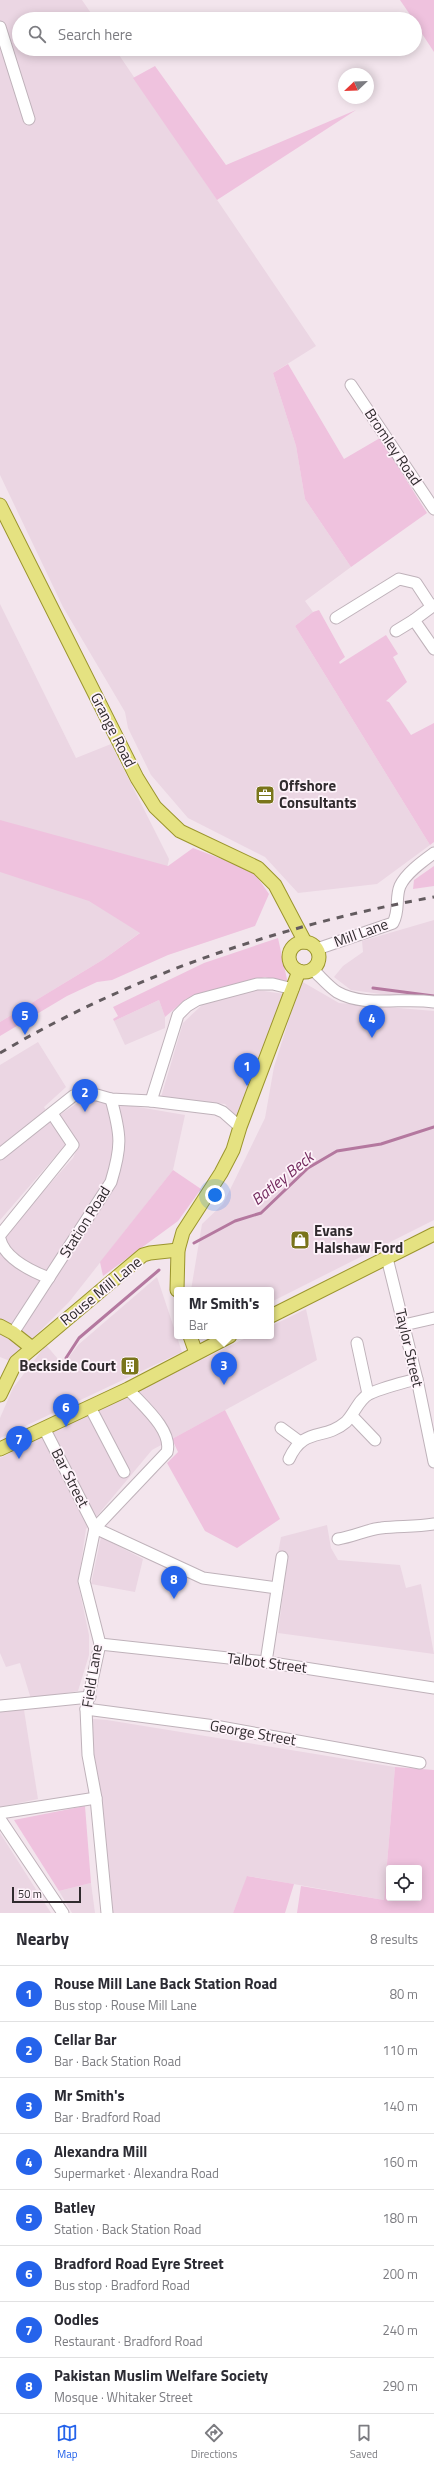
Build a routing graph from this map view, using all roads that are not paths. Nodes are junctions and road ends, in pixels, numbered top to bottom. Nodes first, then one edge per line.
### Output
1 (0, 27) edge
2 (29, 119) dead end
3 (351, 385) dead end
4 (0, 505) edge
5 (434, 509) edge
6 (433, 605) edge
7 (334, 616) dead end
8 (414, 620) junction
9 (396, 631) dead end
10 (434, 649) edge
11 (434, 853) edge
12 (300, 943) junction
13 (317, 950) junction
14 (305, 970) junction
15 (293, 989) junction
16 (434, 1002) edge
17 (111, 1099) junction
18 (151, 1101) junction
19 (52, 1115) junction
20 (240, 1127) junction
21 (0, 1154) edge
22 (434, 1234) edge
23 (0, 1235) edge
24 (0, 1239) edge
25 (178, 1250) junction
26 (387, 1258) junction
27 (49, 1278) junction
28 (177, 1287) edge
29 (274, 1314) edge
30 (434, 1318) edge
31 (404, 1325) junction
32 (0, 1326) edge
33 (13, 1332) junction
34 (191, 1339) edge
35 (224, 1339) edge
36 (357, 1343) dead end
37 (32, 1348) junction
38 (196, 1353) junction
39 (417, 1379) junction
40 (128, 1389) junction
41 (368, 1394) junction
42 (0, 1395) edge
43 (90, 1407) junction
44 (352, 1416) junction
45 (44, 1428) junction
46 (281, 1428) dead end
47 (375, 1440) dead end
48 (300, 1442) junction
49 (0, 1449) edge
50 (289, 1459) dead end
51 (434, 1462) edge
52 (124, 1472) dead end
53 (434, 1524) edge
54 (95, 1528) junction
55 (338, 1539) dead end
56 (282, 1557) dead end
57 (277, 1588) junction
58 (100, 1644) junction
59 (266, 1662) junction
60 (434, 1688) edge
61 (90, 1696) junction
62 (0, 1706) edge
63 (86, 1710) junction
64 (420, 1763) dead end
65 (96, 1798) junction
66 (0, 1813) edge
67 (0, 1819) edge
68 (63, 1913) edge
69 (107, 1913) edge

1 - 2 street
3 - 5 street, Bromley Road
4 - 12 main road, Grange Road
6 - 7 street
6 - 8 street
8 - 9 street
8 - 10 street
11 - 13 street, Mill Lane
12 - 13 main road
12 - 14 main road
13 - 14 main road
14 - 15 main road
14 - 16 street
15 - 18 street
15 - 20 main road
17 - 18 street
17 - 19 street
17 - 27 street, Station Road
18 - 20 street
19 - 21 street
19 - 23 street
20 - 25 main road
22 - 26 main road
24 - 27 street
25 - 28 main road
25 - 37 main road, Rouse Mill Lane
26 - 29 main road
26 - 31 street, Taylor Street
27 - 33 street, Station Road
30 - 31 street
31 - 39 street, Taylor Street
32 - 33 main road
33 - 37 main road
34 - 38 main road
35 - 38 main road
36 - 41 street
37 - 42 main road
38 - 40 main road
39 - 41 street
39 - 51 street, Taylor Street
40 - 43 main road
40 - 54 street
41 - 44 street
43 - 45 main road
43 - 52 street
44 - 47 street
44 - 48 street
45 - 49 main road
45 - 54 street, Bar Street
46 - 48 street
48 - 50 street
53 - 55 street
54 - 57 street
54 - 58 street, Field Lane
56 - 57 street
57 - 59 street
58 - 59 street, Talbot Street
58 - 61 street, Field Lane
59 - 60 street, Talbot Street
61 - 62 street
61 - 63 street, Field Lane
63 - 64 street, George Street
63 - 65 street, Field Lane
65 - 66 street
65 - 69 street, Field Lane
67 - 68 street

